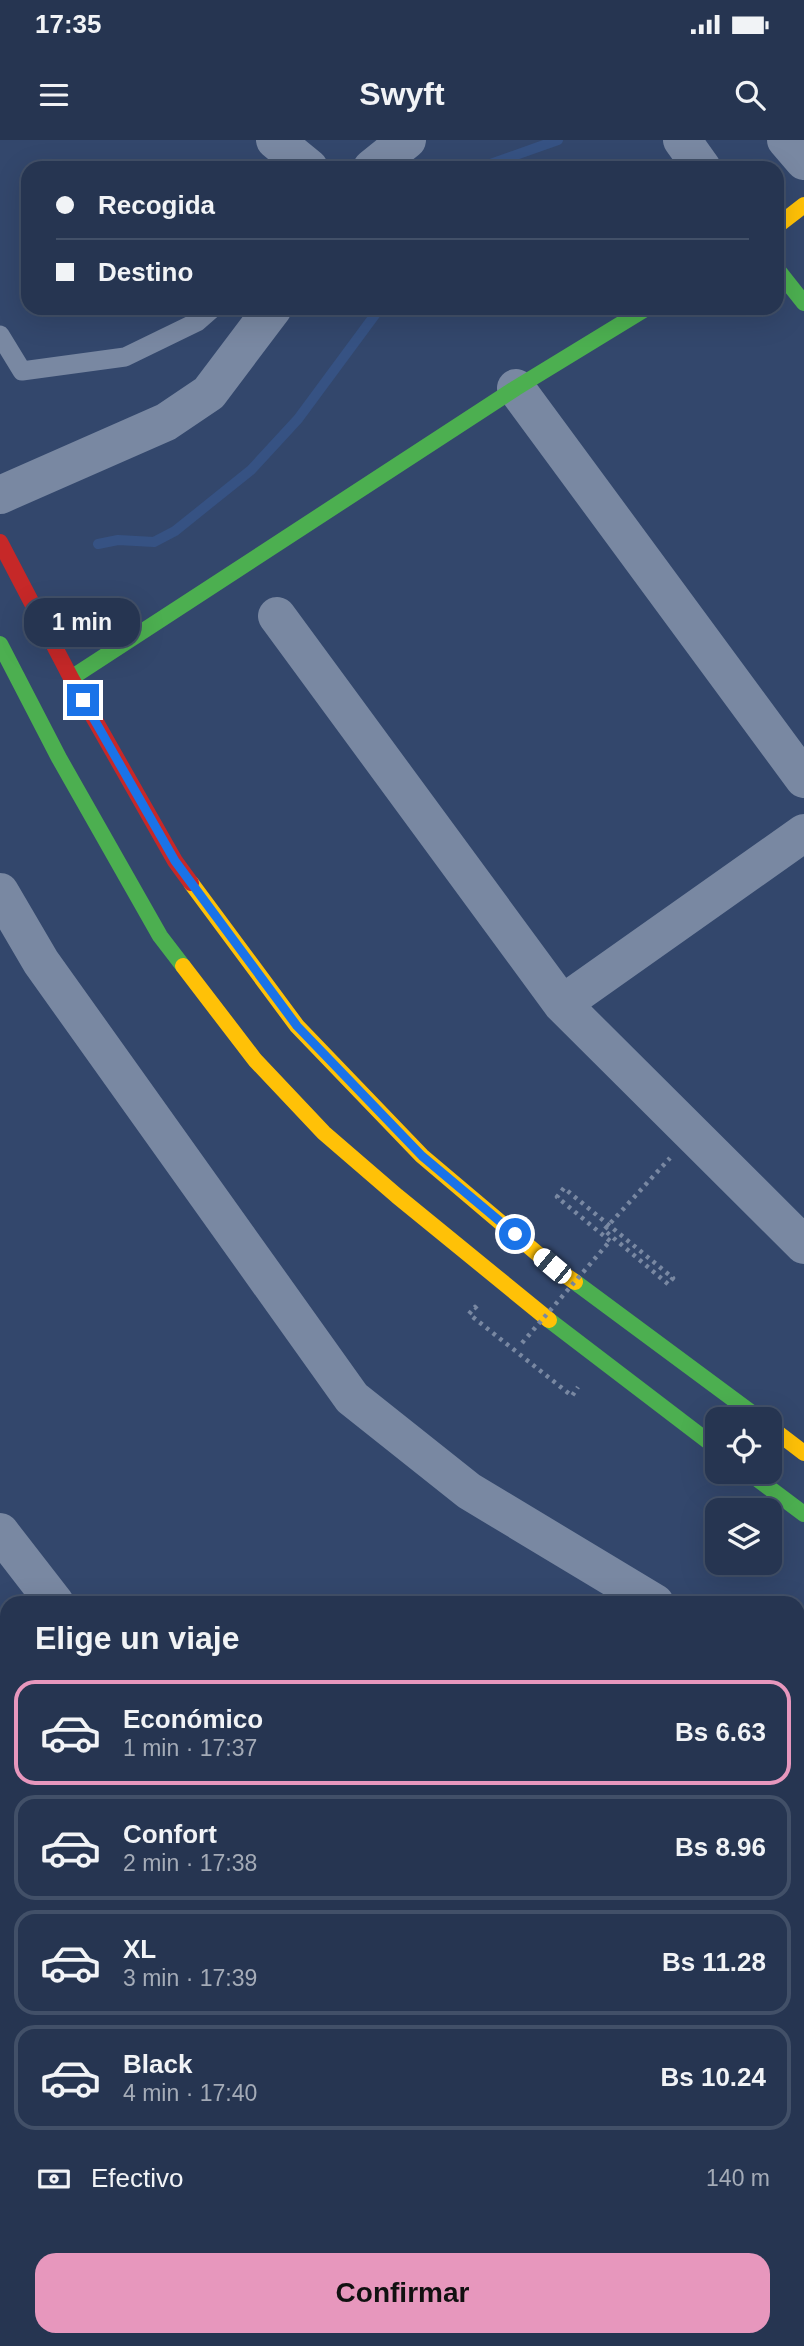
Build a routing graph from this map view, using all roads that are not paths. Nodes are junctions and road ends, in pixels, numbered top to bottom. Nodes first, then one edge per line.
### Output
1 (275, 140) edge
2 (407, 140) edge
3 (682, 140) edge
4 (786, 140) edge
5 (300, 161) edge
6 (381, 161) edge
7 (697, 161) edge
8 (804, 161) edge
9 (804, 205) edge
10 (784, 221) edge
11 (784, 278) edge
12 (804, 303) edge
13 (206, 315) edge
14 (268, 315) edge
15 (636, 315) edge
16 (0, 335) edge
17 (516, 388) junction
18 (0, 495) edge
19 (0, 542) edge
20 (277, 616) dead end
21 (0, 644) edge
22 (71, 678) junction
23 (804, 779) edge
24 (804, 834) edge
25 (0, 892) edge
26 (562, 1004) junction
27 (804, 1245) edge
28 (744, 1407) edge
29 (782, 1436) edge
30 (705, 1439) edge
31 (804, 1452) edge
32 (764, 1484) edge
33 (804, 1514) edge
34 (0, 1532) edge
35 (50, 1596) edge
36 (643, 1596) edge

1 - 5 street
2 - 6 street
3 - 7 street
4 - 8 street
9 - 10 main road
11 - 12 main road
13 - 16 lane
14 - 18 street
15 - 17 main road
17 - 22 main road
17 - 23 street
19 - 22 main road
20 - 26 street
21 - 30 main road
22 - 28 main road
24 - 26 street
25 - 36 street
26 - 27 street
29 - 31 main road
32 - 33 main road
34 - 35 street

